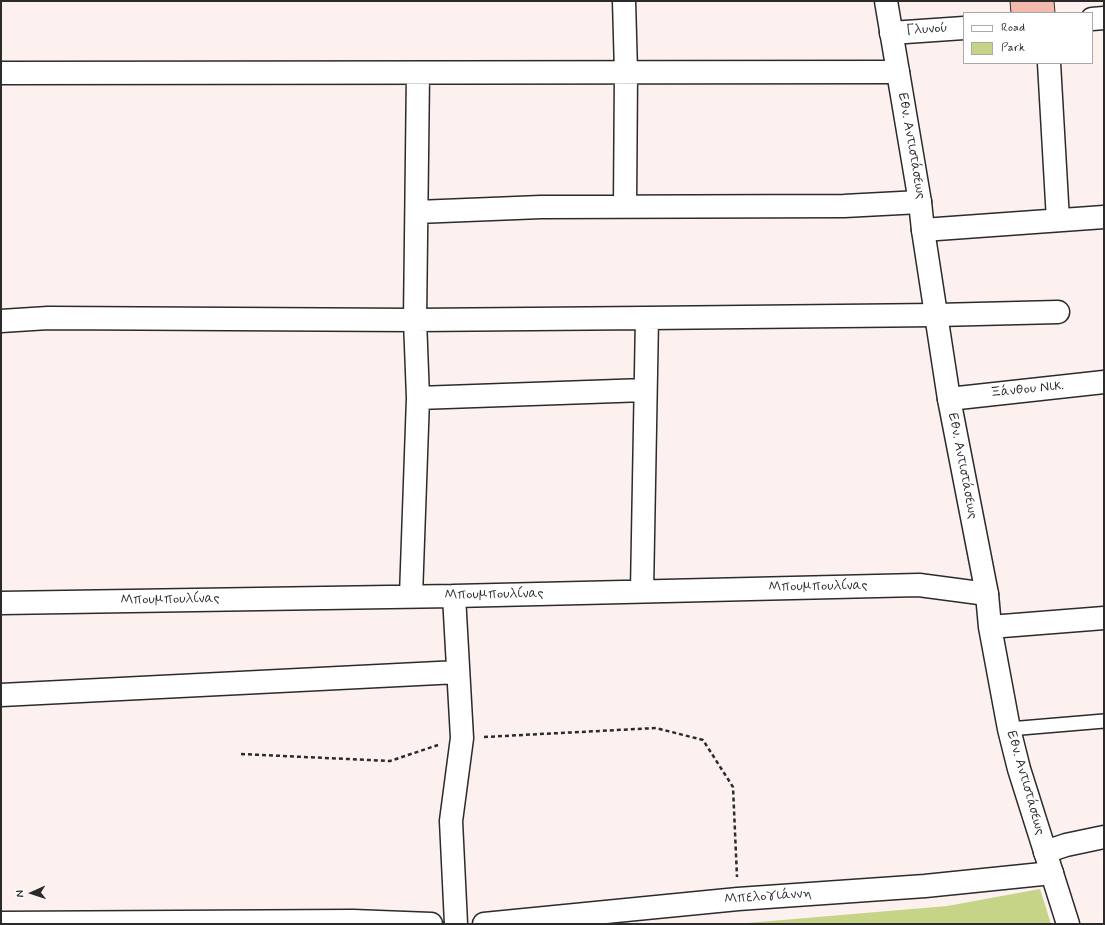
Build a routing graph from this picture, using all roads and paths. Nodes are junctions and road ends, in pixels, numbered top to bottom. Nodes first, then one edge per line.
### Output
1 (624, 1) edge
2 (886, 1) edge
3 (1104, 18) edge
4 (1093, 19) edge
5 (963, 28) edge
6 (891, 33) junction
7 (1049, 64) edge
8 (626, 72) junction
9 (898, 72) junction
10 (1, 73) edge
11 (418, 73) junction
12 (920, 202) junction
13 (625, 206) junction
14 (417, 212) junction
15 (1104, 217) edge
16 (1058, 220) junction
17 (923, 230) junction
18 (1058, 312) dead end
19 (937, 315) junction
20 (646, 318) junction
21 (415, 320) junction
22 (1, 321) edge
23 (1104, 382) edge
24 (645, 390) junction
25 (418, 398) junction
26 (949, 399) junction
27 (642, 591) junction
28 (987, 594) junction
29 (411, 596) junction
30 (454, 596) junction
31 (1, 603) edge
32 (1104, 618) edge
33 (990, 628) junction
34 (458, 672) junction
35 (1, 695) edge
36 (1104, 722) edge
37 (1009, 729) junction
38 (462, 738) junction
39 (241, 754) dead end
40 (1104, 837) edge
41 (1045, 852) junction
42 (1052, 873) junction
43 (738, 899) junction
44 (1, 923) edge
45 (431, 924) edge
46 (456, 924) edge
47 (484, 924) edge
48 (1068, 924) edge

1 - 8 street
2 - 6 street, Εθν. Αντιστάσεως
3 - 4 street
5 - 6 street, Γλυνού
6 - 9 street, Εθν. Αντιστάσεως
7 - 16 street
8 - 9 street
8 - 11 street
8 - 13 street
9 - 12 street, Εθν. Αντιστάσεως
10 - 11 street
11 - 14 street
12 - 13 street
12 - 17 street, Εθν. Αντιστάσεως
13 - 14 street
14 - 21 street
15 - 16 street
16 - 17 street
17 - 19 street, Εθν. Αντιστάσεως
18 - 19 street
19 - 20 street
19 - 26 street, Εθν. Αντιστάσεως
20 - 21 street
20 - 24 street
21 - 22 street
21 - 25 street
23 - 26 street, Ξάνθου Νικ.
24 - 25 street
24 - 27 street
25 - 29 street
26 - 28 street, Εθν. Αντιστάσεως
27 - 28 street, Μπουμπουλίνας
27 - 30 street, Μπουμπουλίνας
28 - 33 street, Εθν. Αντιστάσεως
29 - 30 street, Μπουμπουλίνας
29 - 31 street, Μπουμπουλίνας
30 - 34 street
32 - 33 street
33 - 37 street, Εθν. Αντιστάσεως
34 - 35 street
34 - 38 street
36 - 37 lane
37 - 41 street, Εθν. Αντιστάσεως
38 - 39 path
38 - 43 path
38 - 46 street
40 - 41 street
41 - 42 street, Εθν. Αντιστάσεως
42 - 43 street, Μπελογιάννη
42 - 48 street, Εθν. Αντιστάσεως
43 - 47 street, Μπελογιάννη
44 - 45 street

